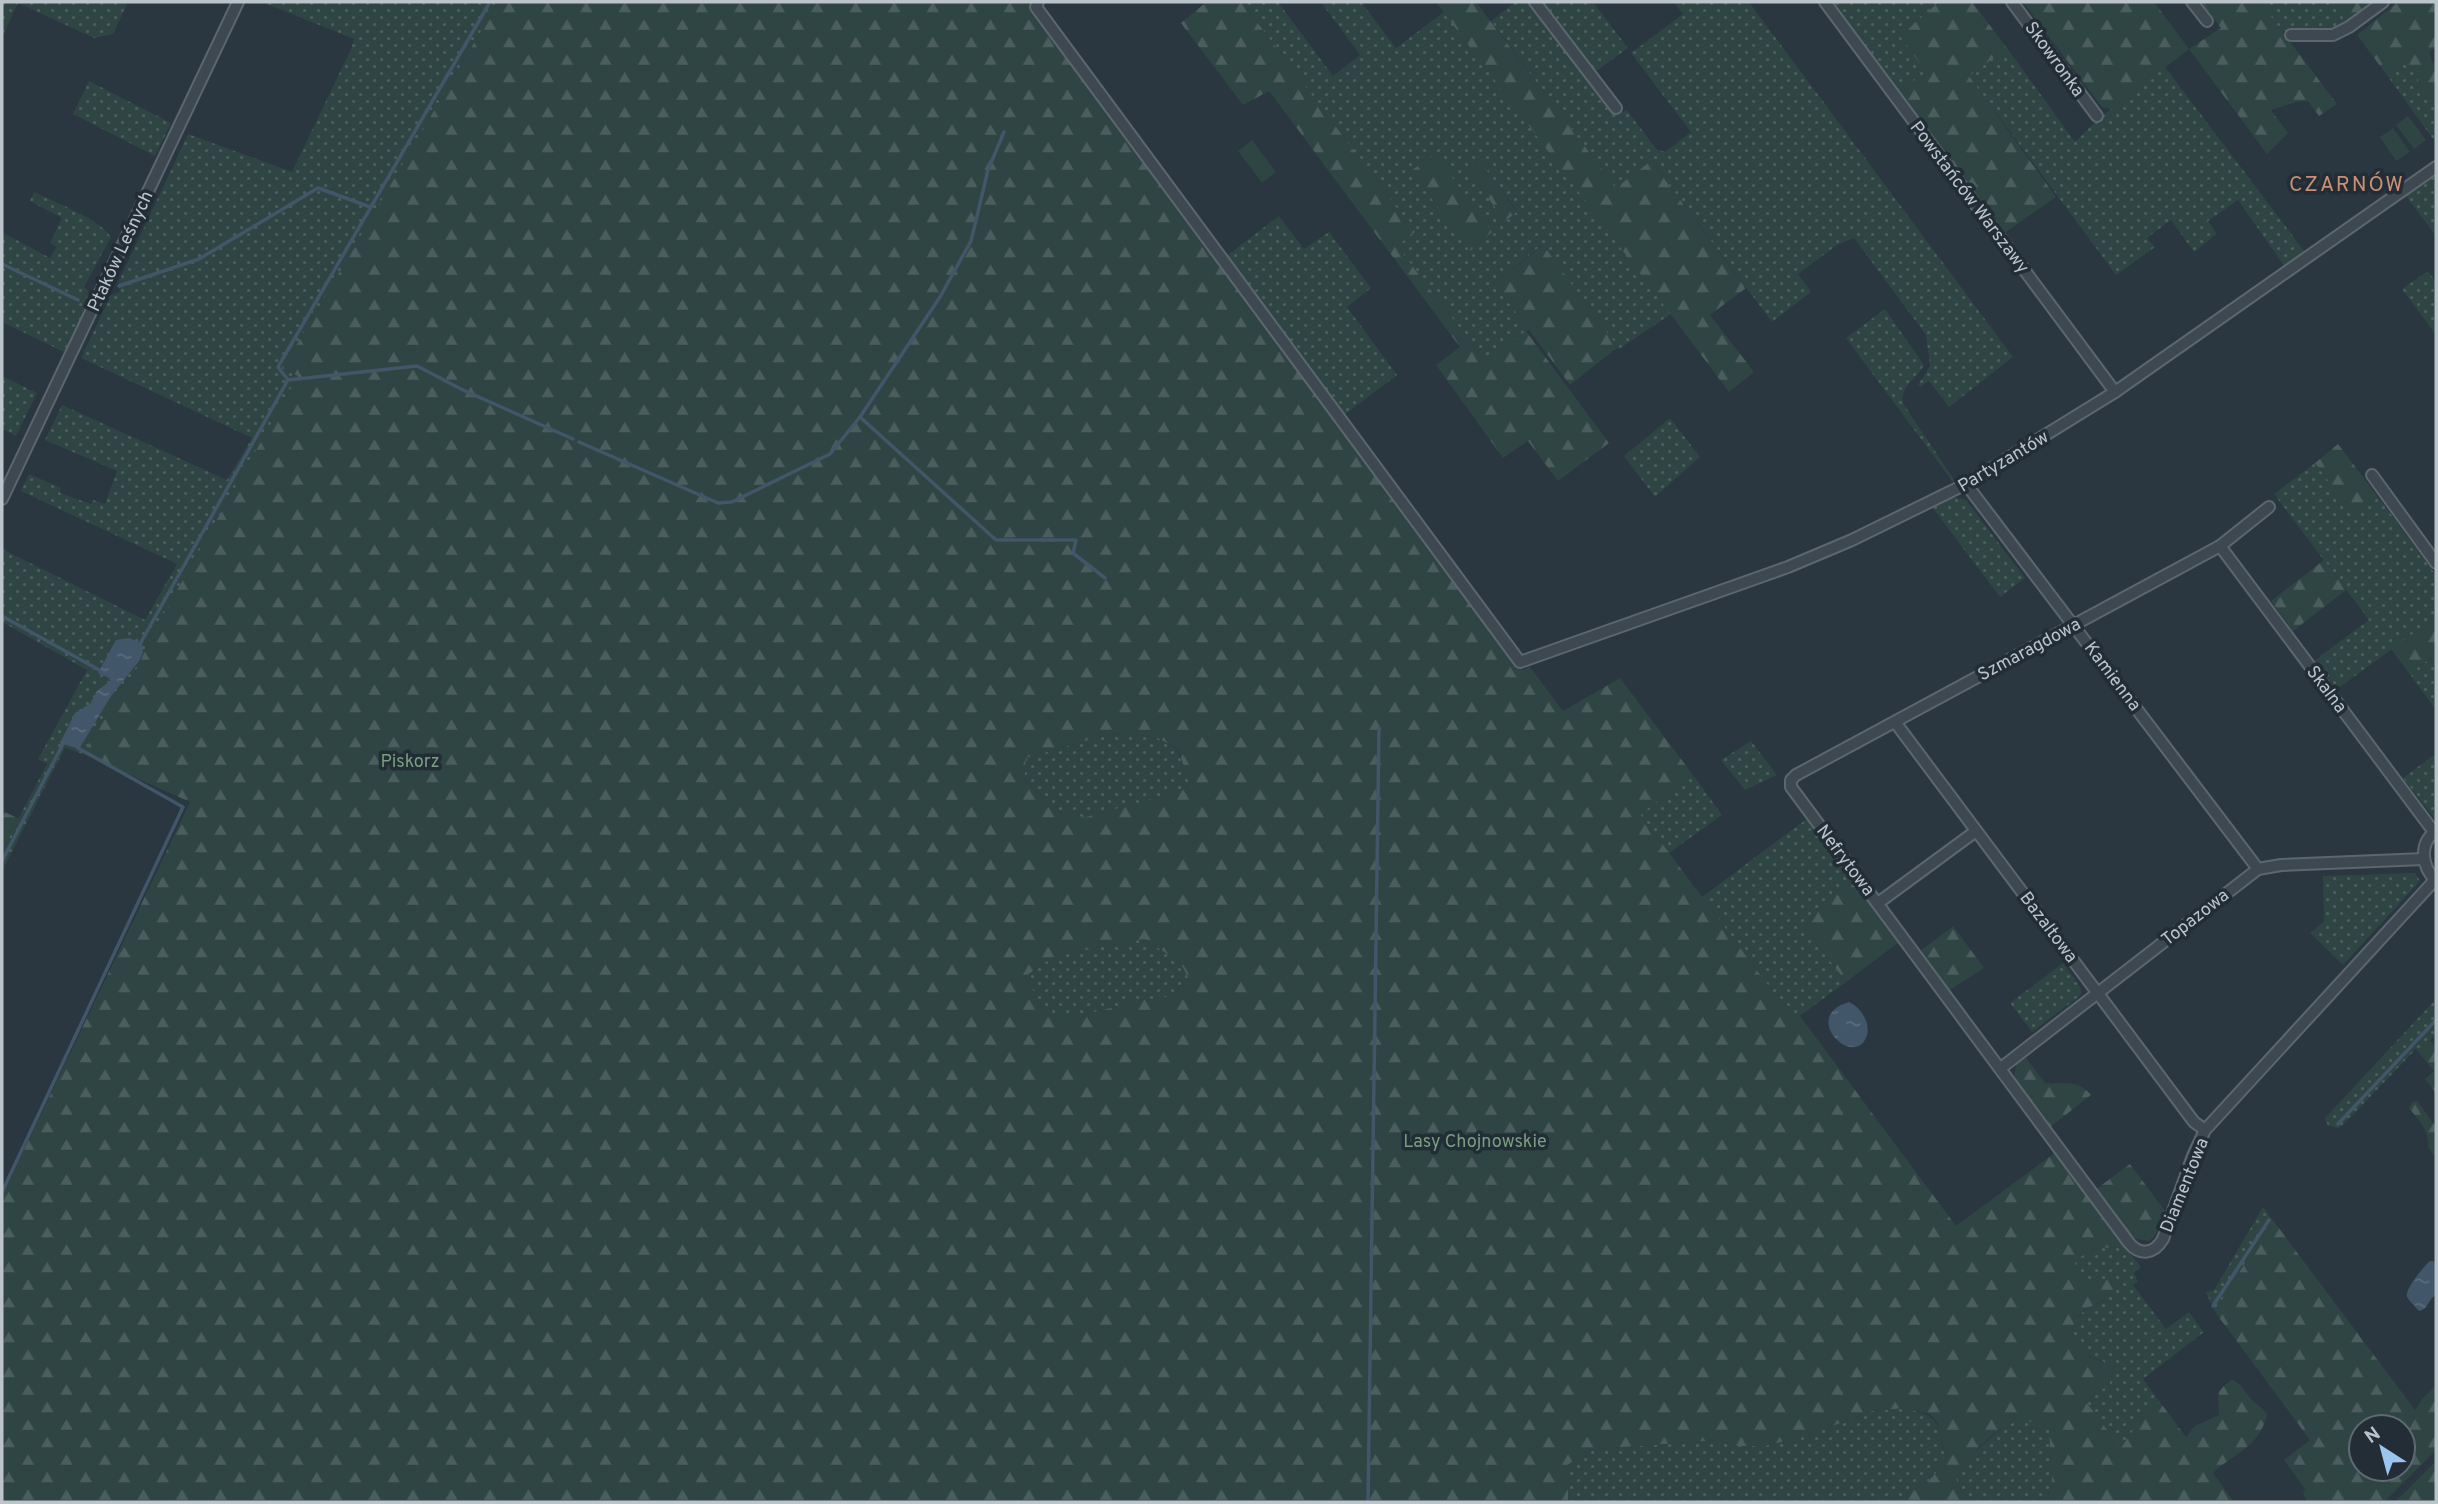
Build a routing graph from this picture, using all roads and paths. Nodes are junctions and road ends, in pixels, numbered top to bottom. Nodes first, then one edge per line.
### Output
1 (238, 2) edge
2 (1038, 2) edge
3 (1535, 2) edge
4 (1825, 2) edge
5 (2012, 2) edge
6 (2192, 2) edge
7 (2383, 2) edge
8 (2207, 21) dead end
9 (2291, 34) dead end
10 (1616, 108) dead end
11 (2097, 116) dead end
12 (2436, 167) edge
13 (2115, 391) junction
14 (2372, 475) dead end
15 (1966, 484) junction
16 (2, 499) edge
17 (2269, 507) dead end
18 (2220, 546) junction
19 (2436, 562) edge
20 (2074, 625) junction
21 (1895, 722) junction
22 (1791, 787) joint
23 (1976, 831) junction
24 (2435, 832) edge
25 (2424, 859) junction
26 (2258, 869) junction
27 (2436, 880) edge
28 (1878, 903) junction
29 (2098, 993) junction
30 (2001, 1068) junction
31 (2205, 1130) junction

1 - 16 street, Ptaków Leśnych
2 - 15 street, Partyzantów
3 - 10 street
4 - 13 street, Powstańców Warszawy
5 - 11 street, Skowronka
6 - 8 street
7 - 9 street
12 - 13 street, Partyzantów
13 - 15 street, Partyzantów
14 - 19 street
15 - 20 street, Kamienna
17 - 18 street, Szmaragdowa
18 - 20 street, Szmaragdowa
18 - 24 street, Skalna
20 - 21 street, Szmaragdowa
20 - 26 street, Kamienna
21 - 22 street, Szmaragdowa
21 - 23 street, Bazaltowa
22 - 28 street, Nefrytowa
23 - 28 street, Nefrytowa
23 - 29 street, Bazaltowa
24 - 25 street
25 - 26 street
25 - 27 street
26 - 29 street, Topazowa
27 - 31 street, Diamentowa
28 - 30 street, Diamentowa
29 - 30 street, Topazowa
29 - 31 street, Bazaltowa
30 - 31 street, Diamentowa

